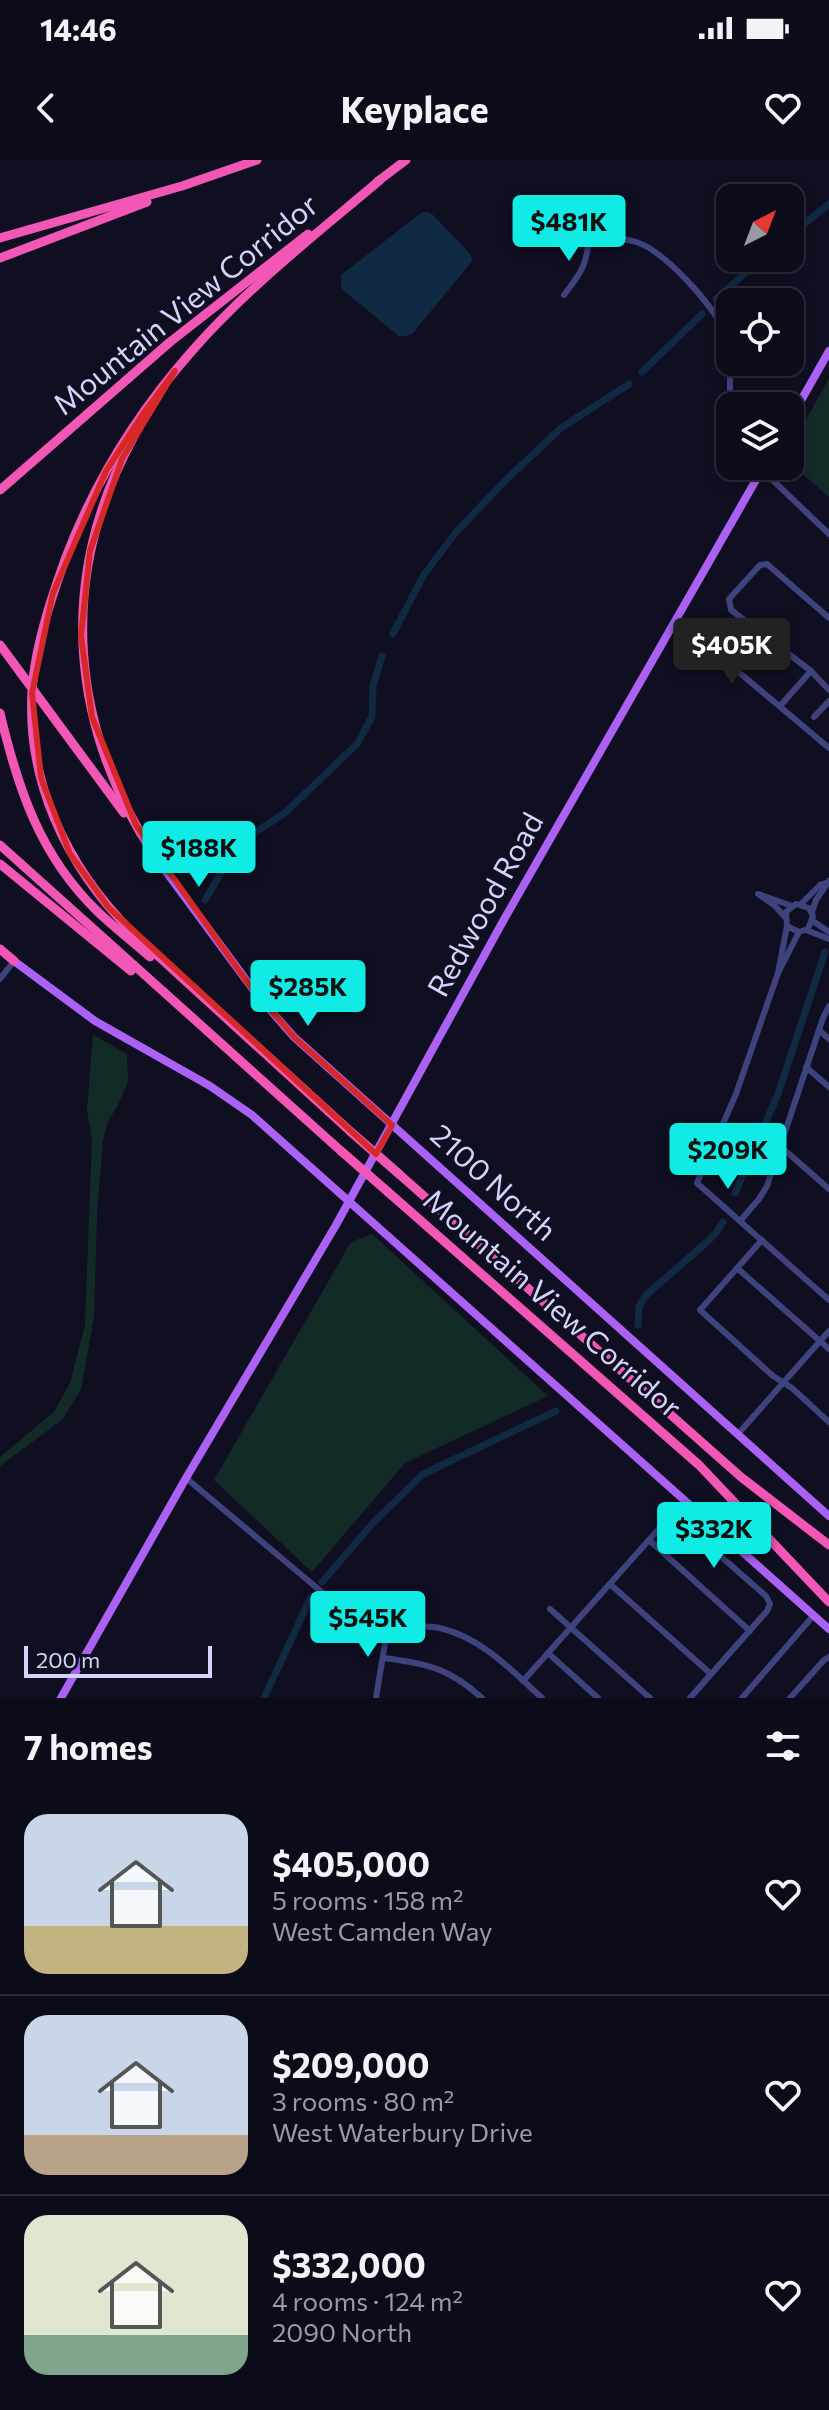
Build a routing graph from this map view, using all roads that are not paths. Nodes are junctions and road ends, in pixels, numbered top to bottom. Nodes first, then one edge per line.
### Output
1 (257, 160) edge
2 (406, 160) edge
3 (206, 179) junction
4 (380, 180) junction
5 (0, 238) edge
6 (0, 258) edge
7 (564, 295) dead end
8 (716, 313) edge
9 (829, 351) edge
10 (175, 371) junction
11 (804, 395) edge
12 (754, 480) edge
13 (774, 480) edge
14 (0, 490) edge
15 (829, 534) edge
16 (829, 618) edge
17 (0, 645) edge
18 (698, 647) dead end
19 (811, 671) junction
20 (829, 690) edge
21 (829, 701) edge
22 (780, 706) junction
23 (0, 713) edge
24 (814, 717) dead end
25 (829, 748) edge
26 (0, 845) edge
27 (156, 858) junction
28 (0, 864) edge
29 (828, 882) edge
30 (801, 904) junction
31 (792, 906) junction
32 (812, 912) junction
33 (785, 917) junction
34 (813, 921) junction
35 (787, 926) junction
36 (803, 931) junction
37 (829, 932) edge
38 (829, 939) edge
39 (0, 949) edge
40 (14, 961) junction
41 (778, 973) junction
42 (0, 979) edge
43 (829, 1006) edge
44 (819, 1030) junction
45 (829, 1039) edge
46 (263, 1052) junction
47 (233, 1054) junction
48 (806, 1067) junction
49 (829, 1087) edge
50 (392, 1125) junction
51 (780, 1146) junction
52 (829, 1189) edge
53 (349, 1201) junction
54 (740, 1221) junction
55 (762, 1240) junction
56 (737, 1268) junction
57 (829, 1300) edge
58 (829, 1331) edge
59 (820, 1341) junction
60 (829, 1349) edge
61 (783, 1383) junction
62 (829, 1422) edge
63 (738, 1434) junction
64 (186, 1478) junction
65 (829, 1516) edge
66 (649, 1540) junction
67 (829, 1545) edge
68 (610, 1584) junction
69 (829, 1602) edge
70 (550, 1609) dead end
71 (814, 1615) junction
72 (388, 1625) junction
73 (571, 1628) junction
74 (829, 1629) edge
75 (750, 1631) junction
76 (548, 1653) junction
77 (829, 1657) edge
78 (383, 1658) junction
79 (711, 1674) junction
80 (523, 1681) junction
81 (61, 1698) edge
82 (376, 1698) edge
83 (482, 1698) edge
84 (542, 1698) edge
85 (598, 1698) edge
86 (650, 1698) edge
87 (690, 1698) edge
88 (742, 1698) edge
89 (790, 1698) edge

1 - 3 highway
2 - 4 highway, Mountain View Corridor
3 - 5 highway
3 - 6 highway
4 - 10 highway
4 - 14 highway, Mountain View Corridor
7 - 8 street
9 - 11 main road
10 - 27 highway
10 - 46 highway
12 - 50 main road, Redwood Road
13 - 15 street
16 - 19 street
17 - 27 highway, bridge
18 - 22 street
19 - 20 street
19 - 22 street
21 - 24 street
22 - 25 street
23 - 46 highway
26 - 47 highway
27 - 50 main road, 2100 North
28 - 47 highway
29 - 30 street
29 - 32 street
30 - 31 street
30 - 32 street
31 - 33 street
31 - 33 street
32 - 34 street
33 - 35 street
34 - 36 street
34 - 37 street
35 - 36 street
35 - 41 street
36 - 38 street
36 - 41 street
39 - 40 highway
40 - 42 street
40 - 53 main road
41 - 54 street
43 - 44 street
44 - 45 street
44 - 48 street
46 - 67 highway, Mountain View Corridor, bridge
47 - 69 highway, Mountain View Corridor, bridge
48 - 49 street
48 - 51 street
50 - 53 main road, Redwood Road
50 - 63 main road, 2100 North
51 - 52 street
51 - 54 street
53 - 64 main road, Redwood Road
53 - 71 main road
54 - 55 street
55 - 56 street
55 - 57 street
56 - 59 street
56 - 61 street
58 - 59 street
59 - 60 street
59 - 61 street
61 - 62 street
61 - 63 street
63 - 65 main road, 2100 North
64 - 72 street
64 - 81 main road, Redwood Road
66 - 68 street
66 - 75 street
66 - 75 street
68 - 73 street
68 - 79 street
70 - 73 street
71 - 74 main road
71 - 88 street
72 - 78 street
72 - 80 street
73 - 76 street
73 - 86 street
75 - 79 street
76 - 80 street
76 - 85 street
77 - 89 street
78 - 82 street
78 - 83 street
79 - 87 street
80 - 84 street

